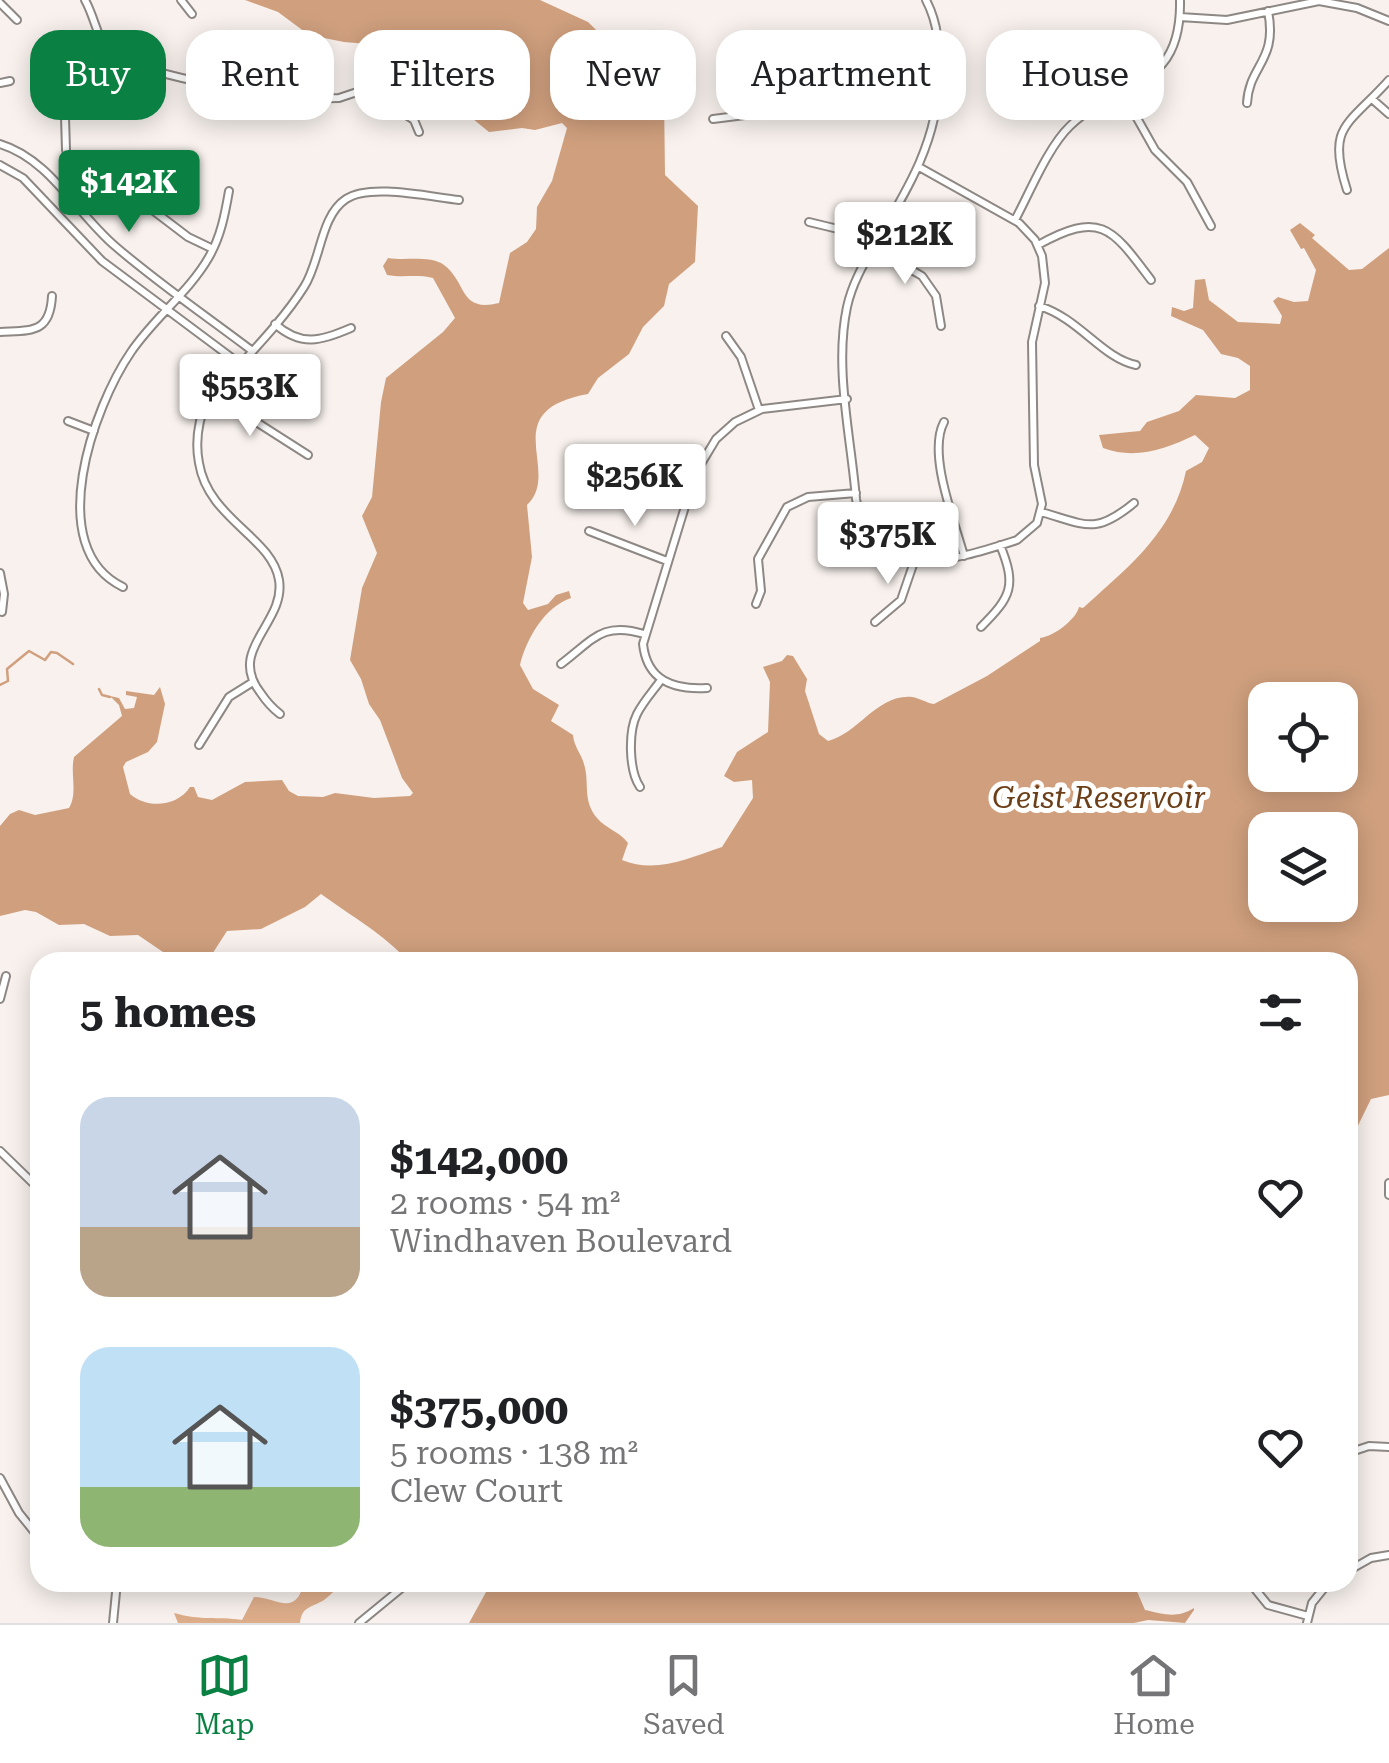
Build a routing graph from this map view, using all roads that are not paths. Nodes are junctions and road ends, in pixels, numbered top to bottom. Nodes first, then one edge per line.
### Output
1 (85, 0) edge
2 (181, 0) edge
3 (926, 0) edge
4 (1180, 0) edge
5 (0, 3) edge
6 (1268, 10) junction
7 (192, 14) dead end
8 (1180, 17) junction
9 (17, 20) dead end
10 (1389, 21) edge
11 (97, 30) edge
12 (937, 30) edge
13 (1164, 60) edge
14 (1389, 80) edge
15 (10, 81) dead end
16 (0, 83) edge
17 (334, 97) edge
18 (1372, 99) junction
19 (1248, 103) dead end
20 (1389, 114) edge
21 (713, 118) dead end
22 (716, 118) edge
23 (65, 120) edge
24 (935, 120) edge
25 (1077, 120) edge
26 (1138, 120) edge
27 (419, 132) dead end
28 (0, 144) edge
29 (66, 150) dead end
30 (0, 165) edge
31 (919, 167) junction
32 (1348, 190) dead end
33 (229, 191) dead end
34 (459, 200) dead end
35 (146, 206) dead end
36 (1014, 220) junction
37 (809, 222) dead end
38 (1212, 226) dead end
39 (1038, 245) junction
40 (874, 247) junction
41 (213, 249) junction
42 (1152, 280) dead end
43 (52, 296) dead end
44 (179, 296) junction
45 (1039, 306) junction
46 (166, 310) junction
47 (274, 324) junction
48 (941, 326) dead end
49 (351, 328) dead end
50 (0, 332) edge
51 (726, 336) dead end
52 (251, 350) junction
53 (240, 364) junction
54 (1136, 365) dead end
55 (211, 394) junction
56 (847, 399) junction
57 (760, 410) junction
58 (68, 420) dead end
59 (944, 422) dead end
60 (94, 431) junction
61 (308, 455) dead end
62 (634, 458) dead end
63 (694, 477) junction
64 (856, 493) junction
65 (1134, 503) dead end
66 (1041, 512) junction
67 (589, 531) dead end
68 (1000, 545) junction
69 (964, 556) junction
70 (667, 561) junction
71 (914, 562) junction
72 (0, 573) edge
73 (123, 588) dead end
74 (756, 604) dead end
75 (2, 612) edge
76 (875, 622) dead end
77 (980, 627) dead end
78 (644, 634) junction
79 (561, 664) dead end
80 (662, 680) junction
81 (253, 682) junction
82 (708, 688) dead end
83 (280, 714) dead end
84 (198, 744) dead end
85 (640, 787) dead end
86 (6, 976) dead end
87 (0, 999) edge
88 (0, 1151) edge
89 (30, 1180) edge
90 (1389, 1183) edge
91 (1389, 1194) edge
92 (1389, 1447) edge
93 (1358, 1450) edge
94 (0, 1478) edge
95 (30, 1527) edge
96 (1389, 1554) edge
97 (1358, 1565) edge
98 (116, 1592) edge
99 (397, 1592) edge
100 (1257, 1592) edge
101 (1320, 1592) edge
102 (1307, 1620) edge
103 (114, 1623) edge
104 (359, 1623) edge

1 - 11 street
2 - 7 street
3 - 12 street
4 - 8 street
5 - 9 street
6 - 8 street
6 - 10 street
6 - 19 street
8 - 13 street
14 - 18 street
15 - 16 street
17 - 27 street
18 - 20 street
18 - 32 street
21 - 22 street
23 - 29 street
24 - 31 street
25 - 36 street
26 - 38 street
28 - 44 street
30 - 46 street
31 - 36 street
31 - 40 street
33 - 41 street
34 - 47 street
35 - 41 street
36 - 39 street
37 - 40 street
39 - 42 street
39 - 45 street
40 - 48 street
40 - 56 street
41 - 44 street
43 - 50 street
44 - 46 street
44 - 52 street
45 - 54 street
45 - 66 street
46 - 53 street
46 - 60 street
47 - 49 street
47 - 52 street
51 - 57 street
52 - 53 street
53 - 55 street
55 - 61 street
55 - 81 street
56 - 57 street
56 - 64 street
57 - 63 street
58 - 60 street
59 - 69 street
60 - 73 street
62 - 63 street
63 - 70 street
64 - 71 street
64 - 74 street
65 - 66 street
66 - 68 street
67 - 70 street
68 - 69 street
68 - 77 street
69 - 71 street
70 - 78 street
71 - 76 street
72 - 75 street
78 - 79 street
78 - 80 street
80 - 82 street
80 - 85 street
81 - 83 street
81 - 84 street
86 - 87 street
88 - 89 street
90 - 91 street
92 - 93 street
94 - 95 street
96 - 97 street
98 - 103 street
99 - 104 street
100 - 102 street
101 - 102 street

